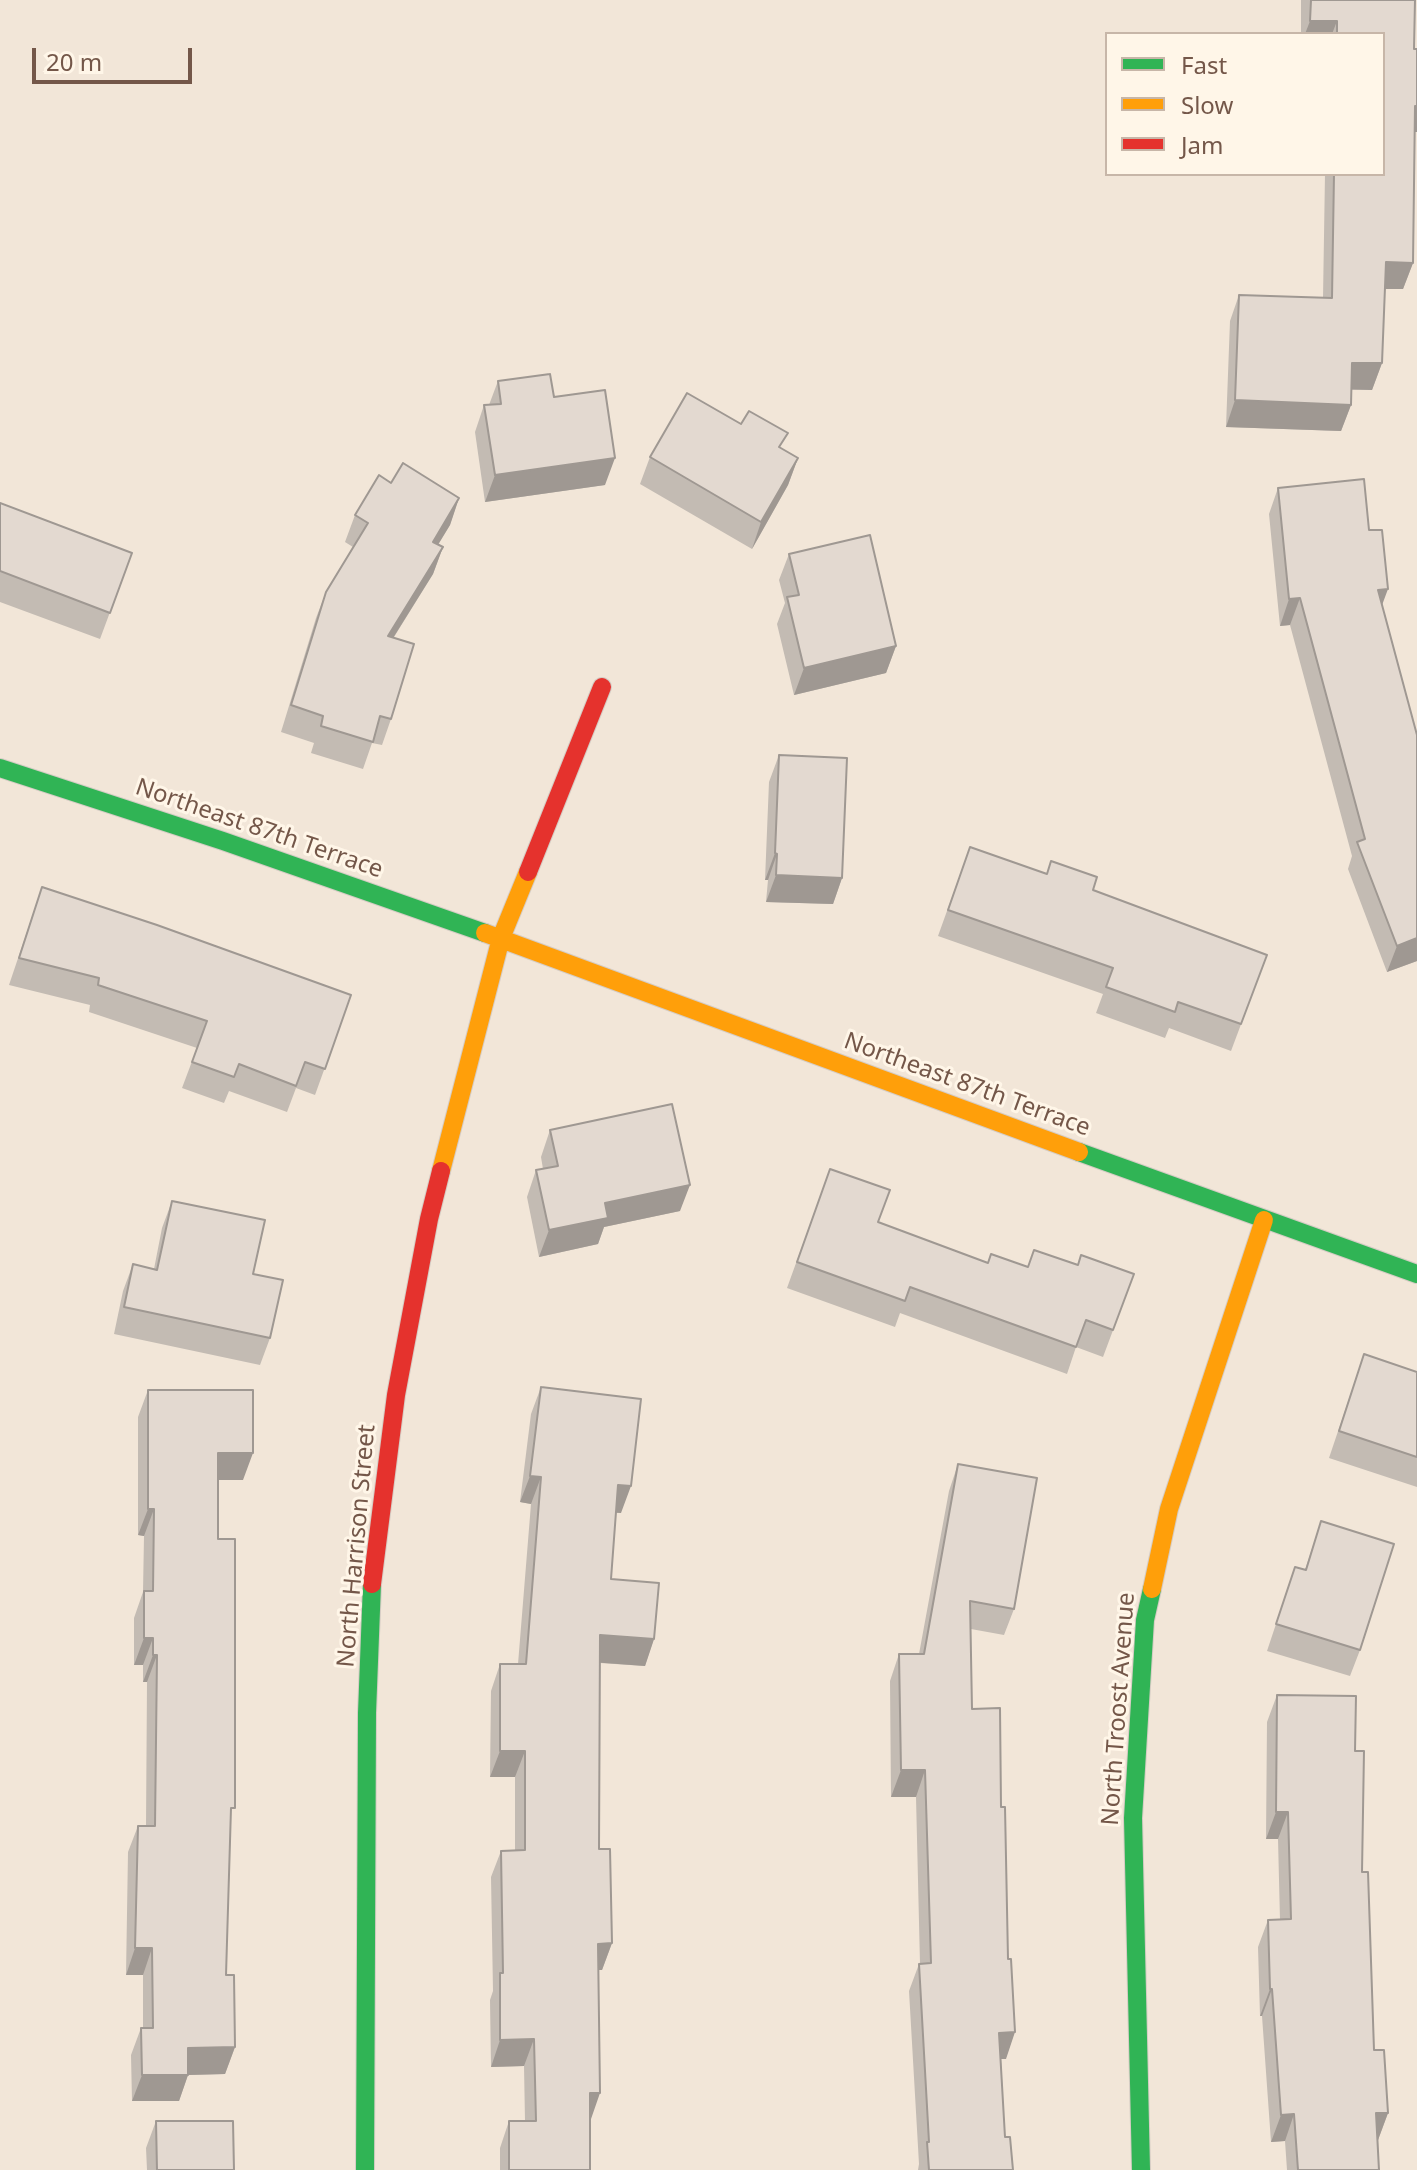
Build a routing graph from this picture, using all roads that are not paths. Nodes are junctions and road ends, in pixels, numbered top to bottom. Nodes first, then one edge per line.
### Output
1 (602, 687) dead end
2 (0, 768) edge
3 (501, 938) junction
4 (1264, 1220) junction
5 (1417, 1274) edge
6 (365, 2170) edge
7 (1141, 2170) edge

1 - 3 street
2 - 3 street, Northeast 87th Terrace
3 - 4 street, Northeast 87th Terrace
3 - 6 street, North Harrison Street
4 - 5 street, Northeast 87th Terrace
4 - 7 street, North Troost Avenue

